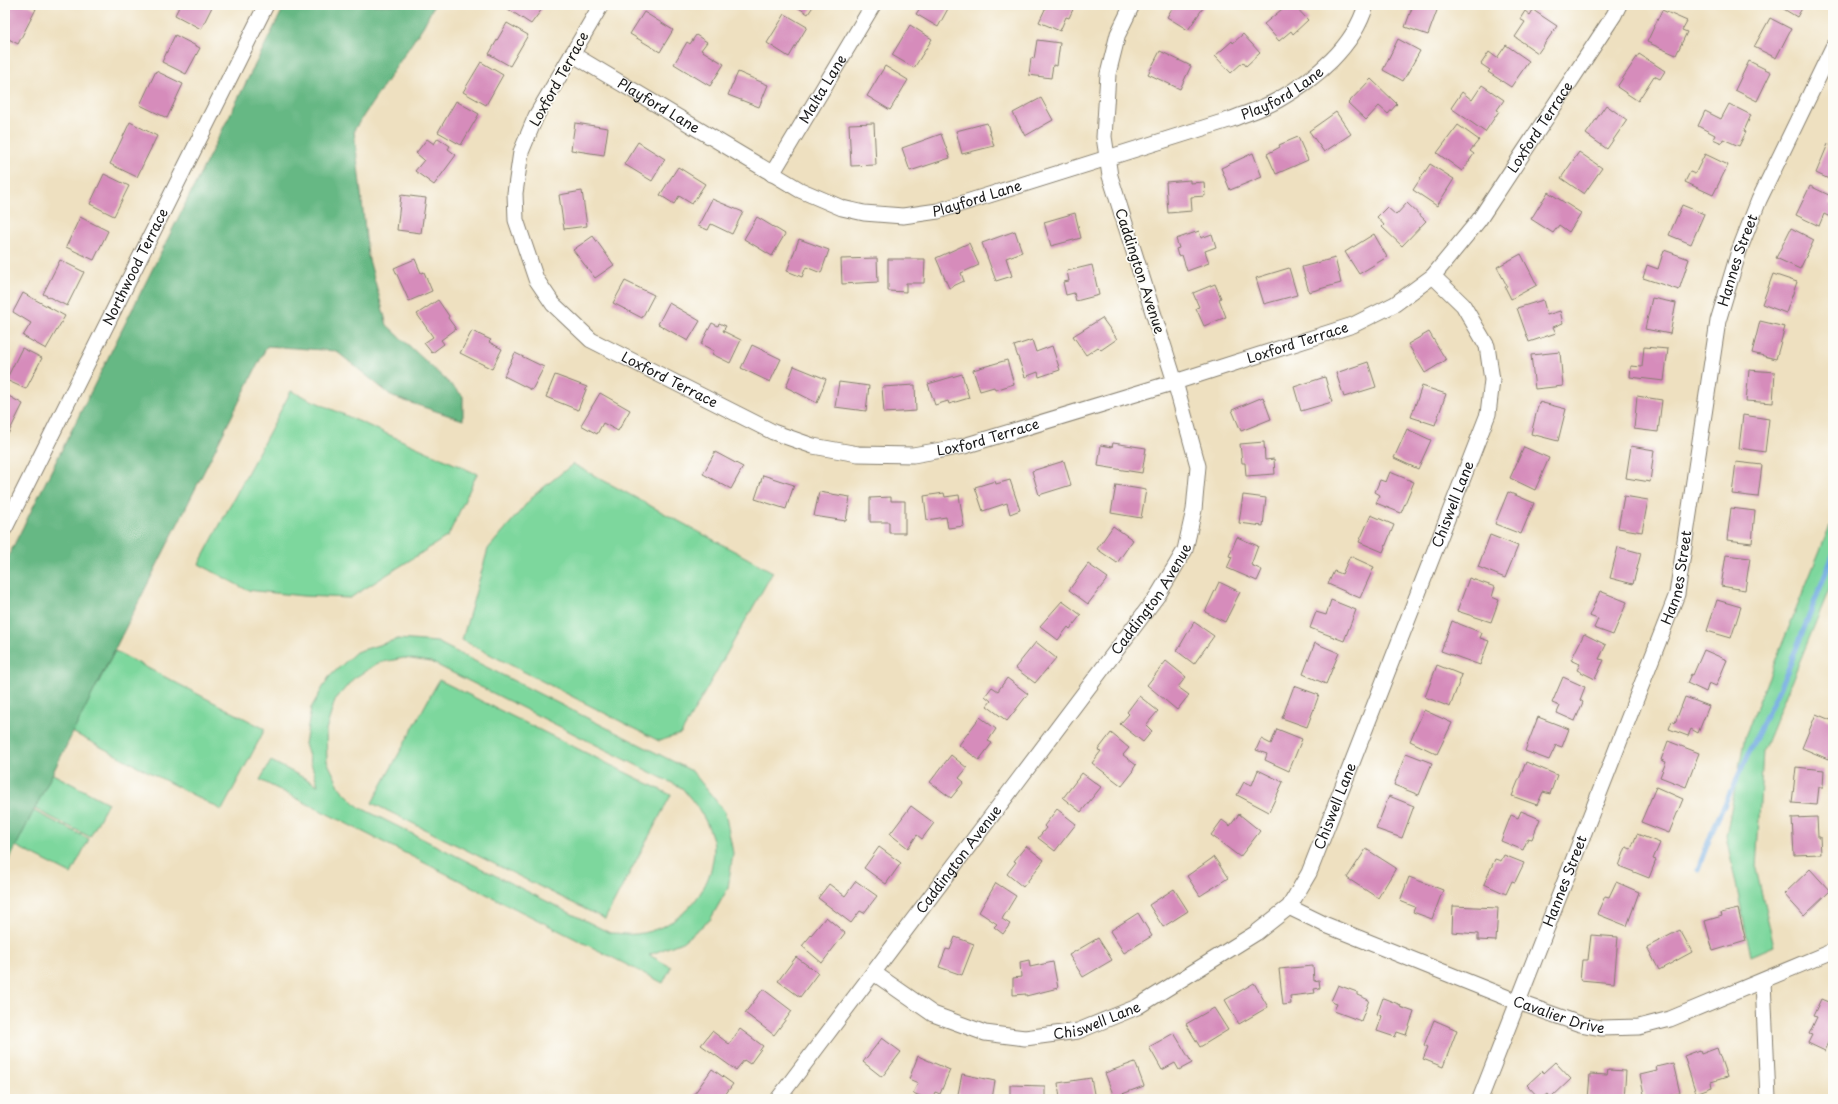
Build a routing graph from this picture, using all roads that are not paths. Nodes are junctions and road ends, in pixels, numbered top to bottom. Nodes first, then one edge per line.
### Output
1 (266, 5) edge
2 (601, 5) edge
3 (873, 5) edge
4 (1132, 5) edge
5 (1366, 5) edge
6 (1619, 5) edge
7 (1833, 47) edge
8 (572, 54) junction
9 (1107, 157) junction
10 (772, 174) junction
11 (1434, 276) junction
12 (1175, 382) junction
13 (5, 528) edge
14 (1289, 907) junction
15 (1833, 951) edge
16 (874, 973) junction
17 (1763, 982) junction
18 (1518, 1002) junction
19 (778, 1099) edge
20 (1480, 1099) edge
21 (1768, 1099) edge

1 - 13 street, Northwood Terrace
2 - 8 street, Loxford Terrace
3 - 10 street, Malta Lane
4 - 9 street, Caddington Avenue
5 - 9 street, Playford Lane
6 - 11 street, Loxford Terrace
7 - 18 street, Hannes Street
8 - 10 street, Playford Lane
8 - 12 street, Loxford Terrace
9 - 10 street, Playford Lane
9 - 12 street, Caddington Avenue
11 - 12 street, Loxford Terrace
11 - 14 street, Chiswell Lane
12 - 16 street, Caddington Avenue
14 - 16 street, Chiswell Lane
14 - 18 street, Cavalier Drive
15 - 17 street, Cavalier Drive
16 - 19 street, Caddington Avenue
17 - 18 street, Cavalier Drive
17 - 21 street
18 - 20 street, Hannes Street

